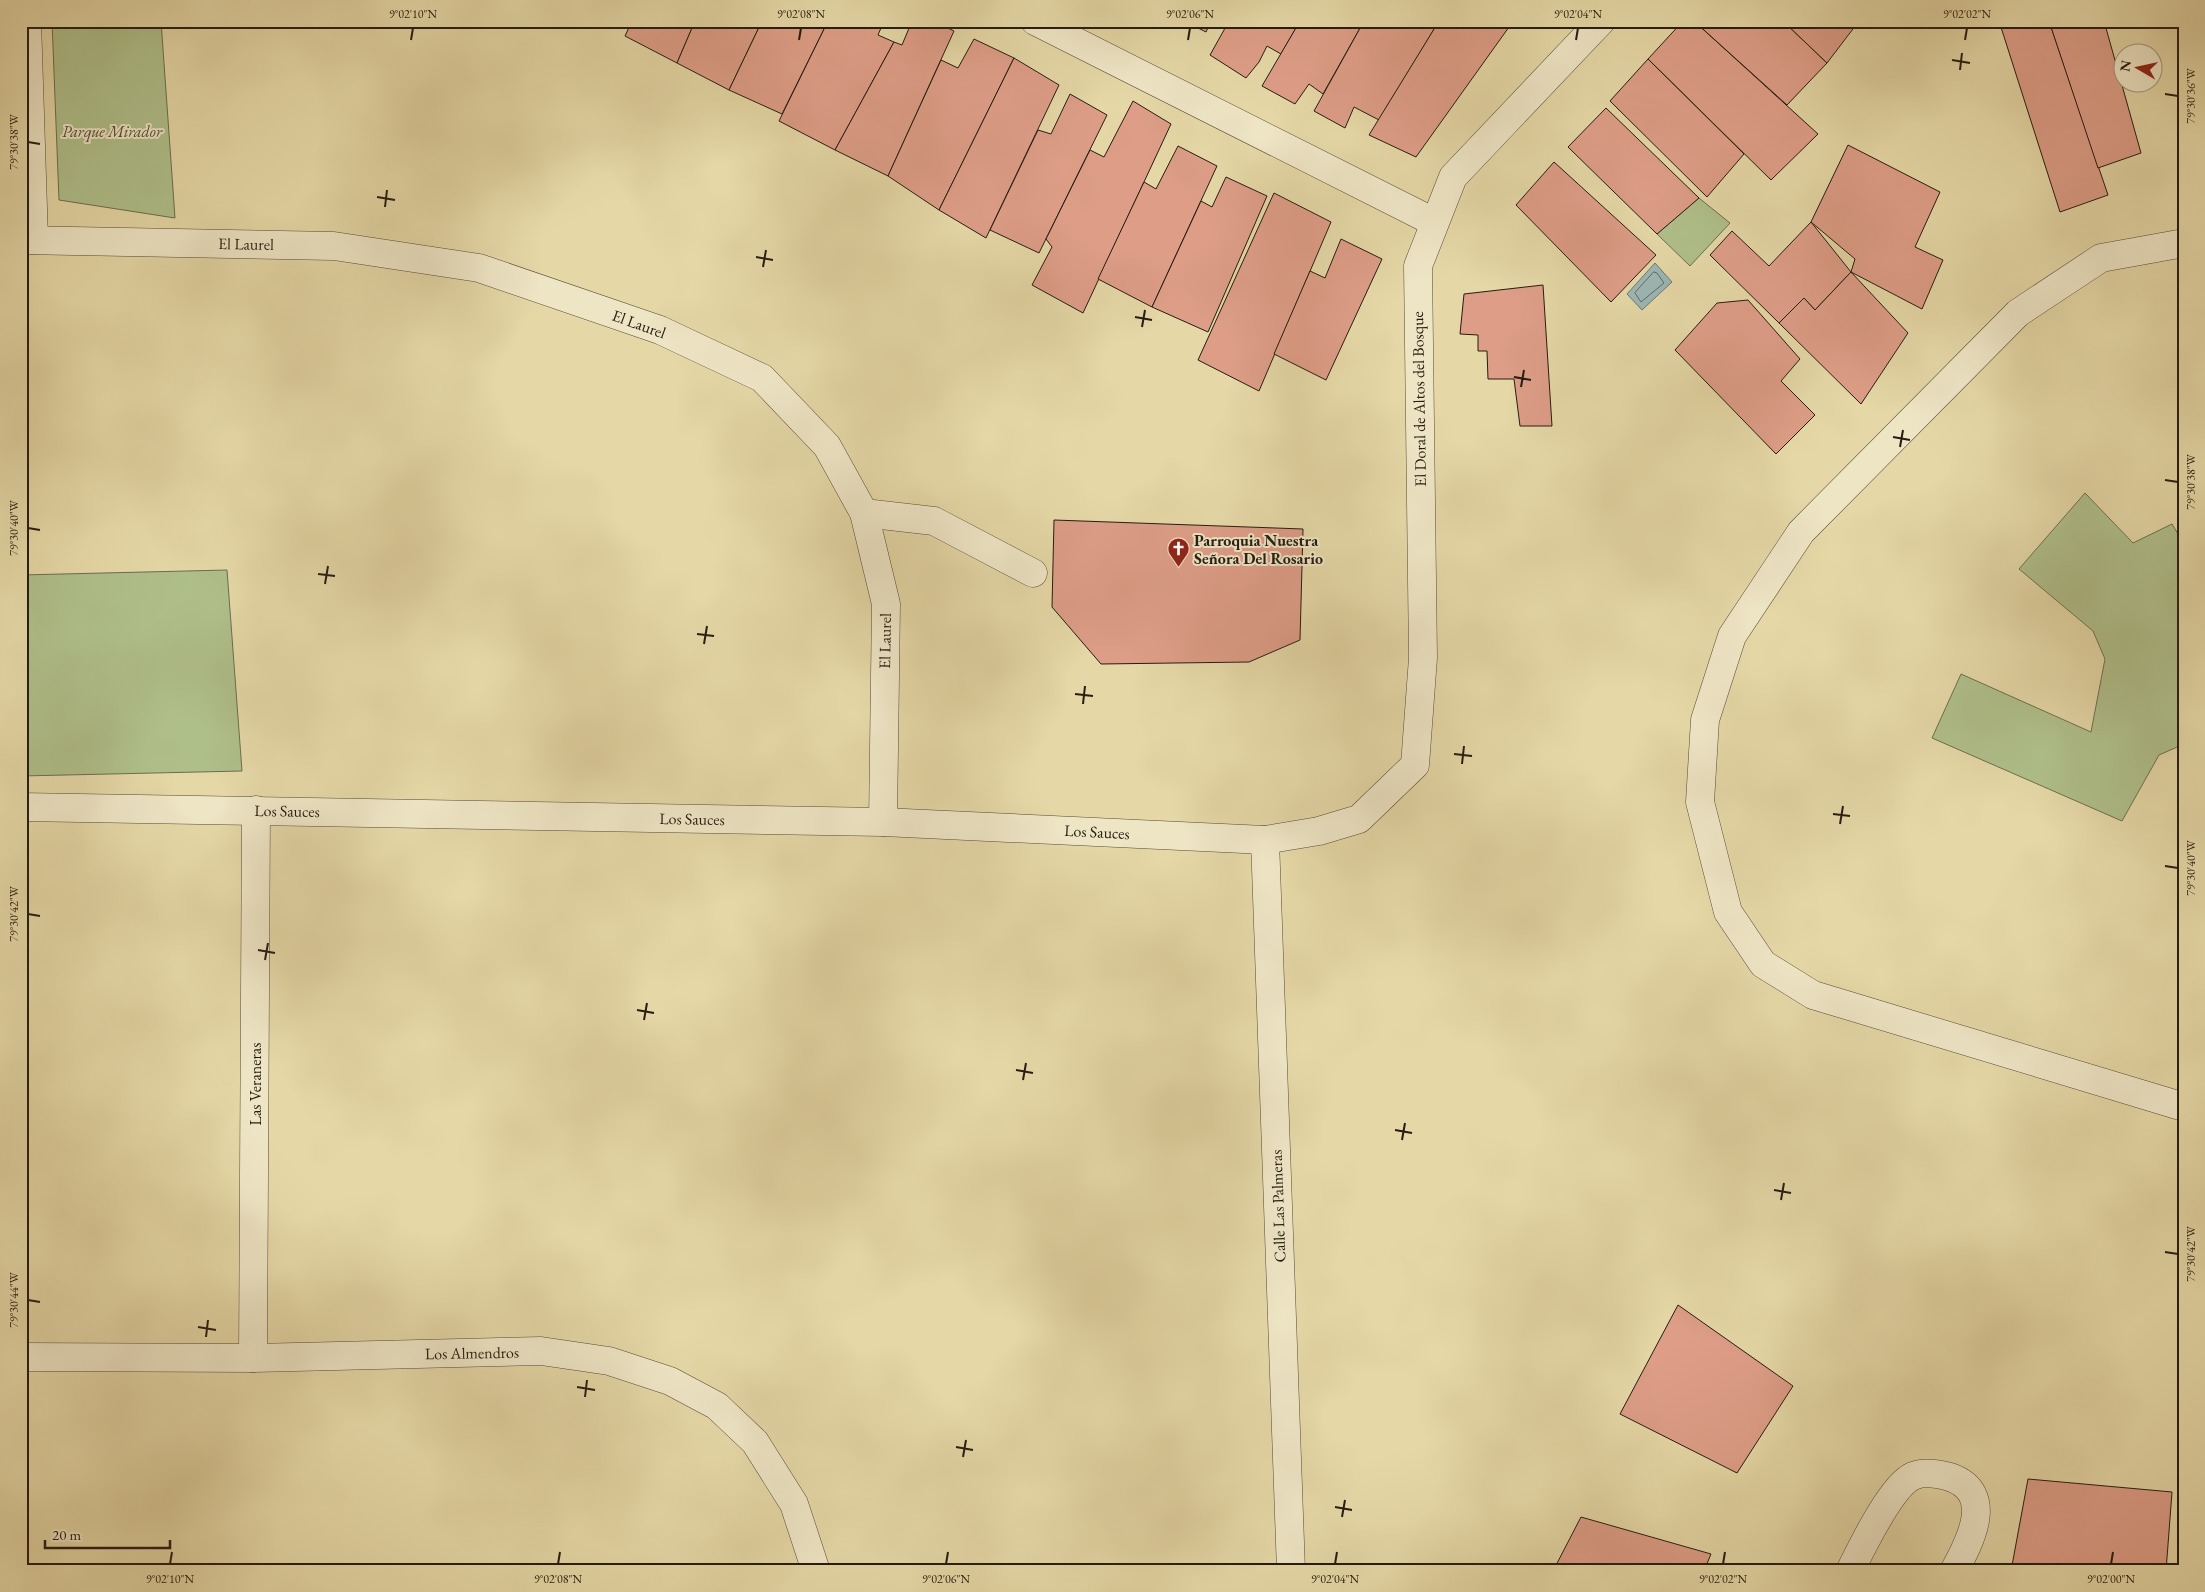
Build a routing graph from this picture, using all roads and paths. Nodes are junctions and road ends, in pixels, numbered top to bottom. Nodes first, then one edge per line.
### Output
1 (27, 21) edge
2 (1035, 21) edge
3 (1601, 21) edge
4 (1434, 222) junction
5 (28, 240) edge
6 (2184, 243) edge
7 (864, 513) junction
8 (1034, 573) dead end
9 (21, 807) edge
10 (256, 810) junction
11 (1359, 819) joint
12 (883, 822) junction
13 (1265, 840) junction
14 (2184, 1108) edge
15 (21, 1357) edge
16 (253, 1358) junction
17 (816, 1571) edge
18 (1291, 1571) edge
19 (1850, 1571) edge
20 (1954, 1571) edge

1 - 5 street, El Laurel
2 - 4 street
3 - 4 street, El Doral de Altos del Bosque
4 - 11 street, El Doral de Altos del Bosque
5 - 7 street, El Laurel
6 - 14 street
7 - 8 street
7 - 12 street, El Laurel
9 - 10 street, Los Sauces
10 - 12 street, Los Sauces
10 - 16 street, Las Veraneras
11 - 13 street, Los Sauces
12 - 13 street, Los Sauces
13 - 18 street, Calle Las Palmeras
15 - 16 street, Los Almendros
16 - 17 street, Los Almendros
19 - 20 street

